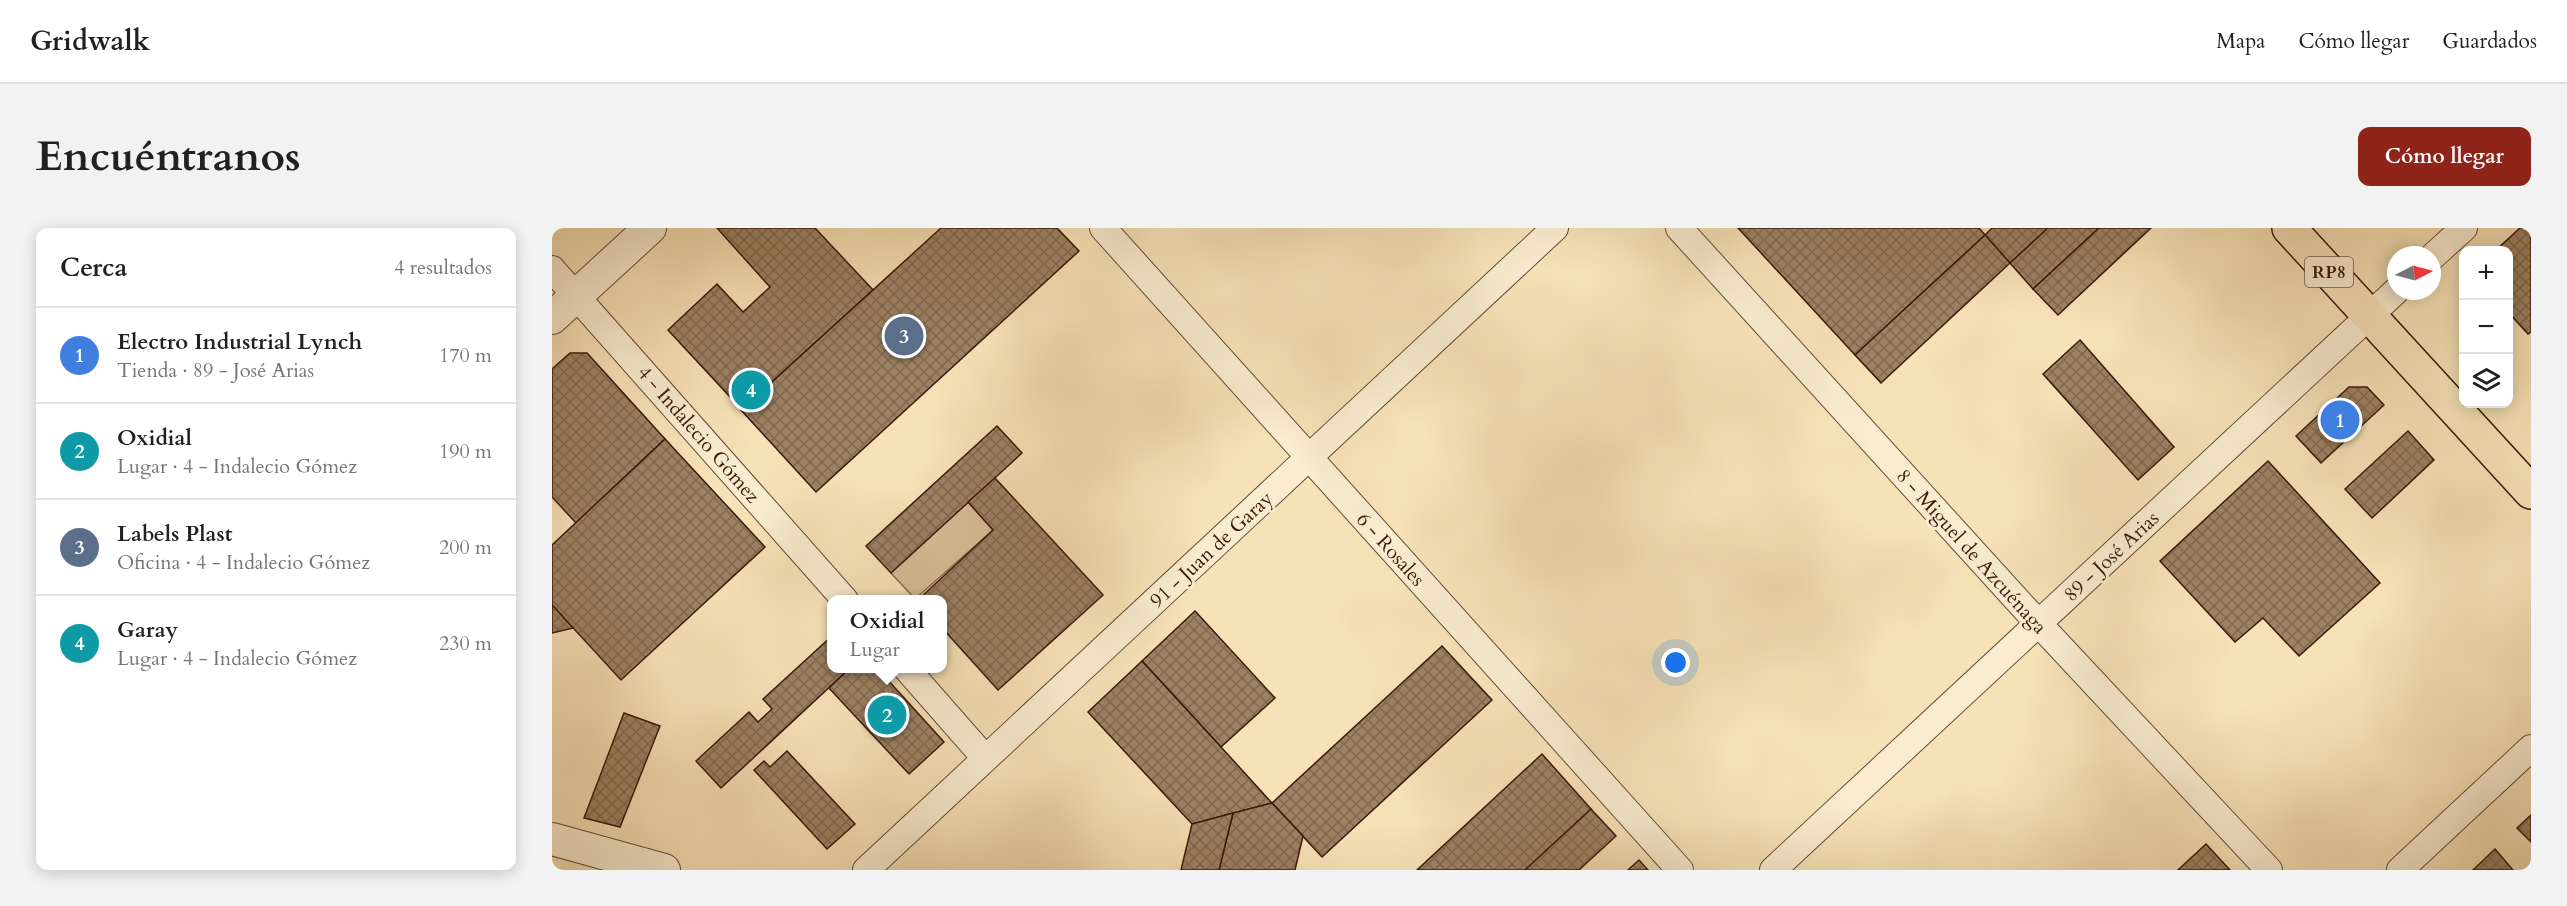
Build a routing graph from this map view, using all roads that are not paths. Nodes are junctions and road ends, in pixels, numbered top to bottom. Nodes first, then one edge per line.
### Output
1 (650, 228) edge
2 (1102, 228) edge
3 (1555, 228) edge
4 (1679, 228) edge
5 (2289, 228) edge
6 (2464, 228) edge
7 (2441, 249) edge
8 (552, 269) edge
9 (576, 295) junction
10 (2387, 299) edge
11 (2369, 316) junction
12 (552, 318) edge
13 (1309, 459) junction
14 (2531, 492) edge
15 (841, 595) edge
16 (2038, 623) junction
17 (910, 673) edge
18 (2531, 748) edge
19 (986, 758) junction
20 (552, 839) edge
21 (664, 870) edge
22 (866, 870) edge
23 (1680, 870) edge
24 (1773, 870) edge
25 (2269, 870) edge
26 (2400, 870) edge

1 - 9 street
2 - 13 street, 6 - Rosales
3 - 13 street, 91 - Juan de Garay
4 - 16 street, 8 - Miguel de Azcuénaga
5 - 11 main road, RP8
6 - 7 street
8 - 9 street, 4 - Indalecio Gómez
9 - 12 street
9 - 15 street, 4 - Indalecio Gómez
10 - 11 street, 89 - José Arias
11 - 14 main road, RP8
11 - 16 street, 89 - José Arias
13 - 19 street, 91 - Juan de Garay
13 - 23 street, 6 - Rosales
16 - 24 street, 89 - José Arias
16 - 25 street, 8 - Miguel de Azcuénaga
17 - 19 street
18 - 26 street
19 - 22 street, 91 - Juan de Garay
20 - 21 street

